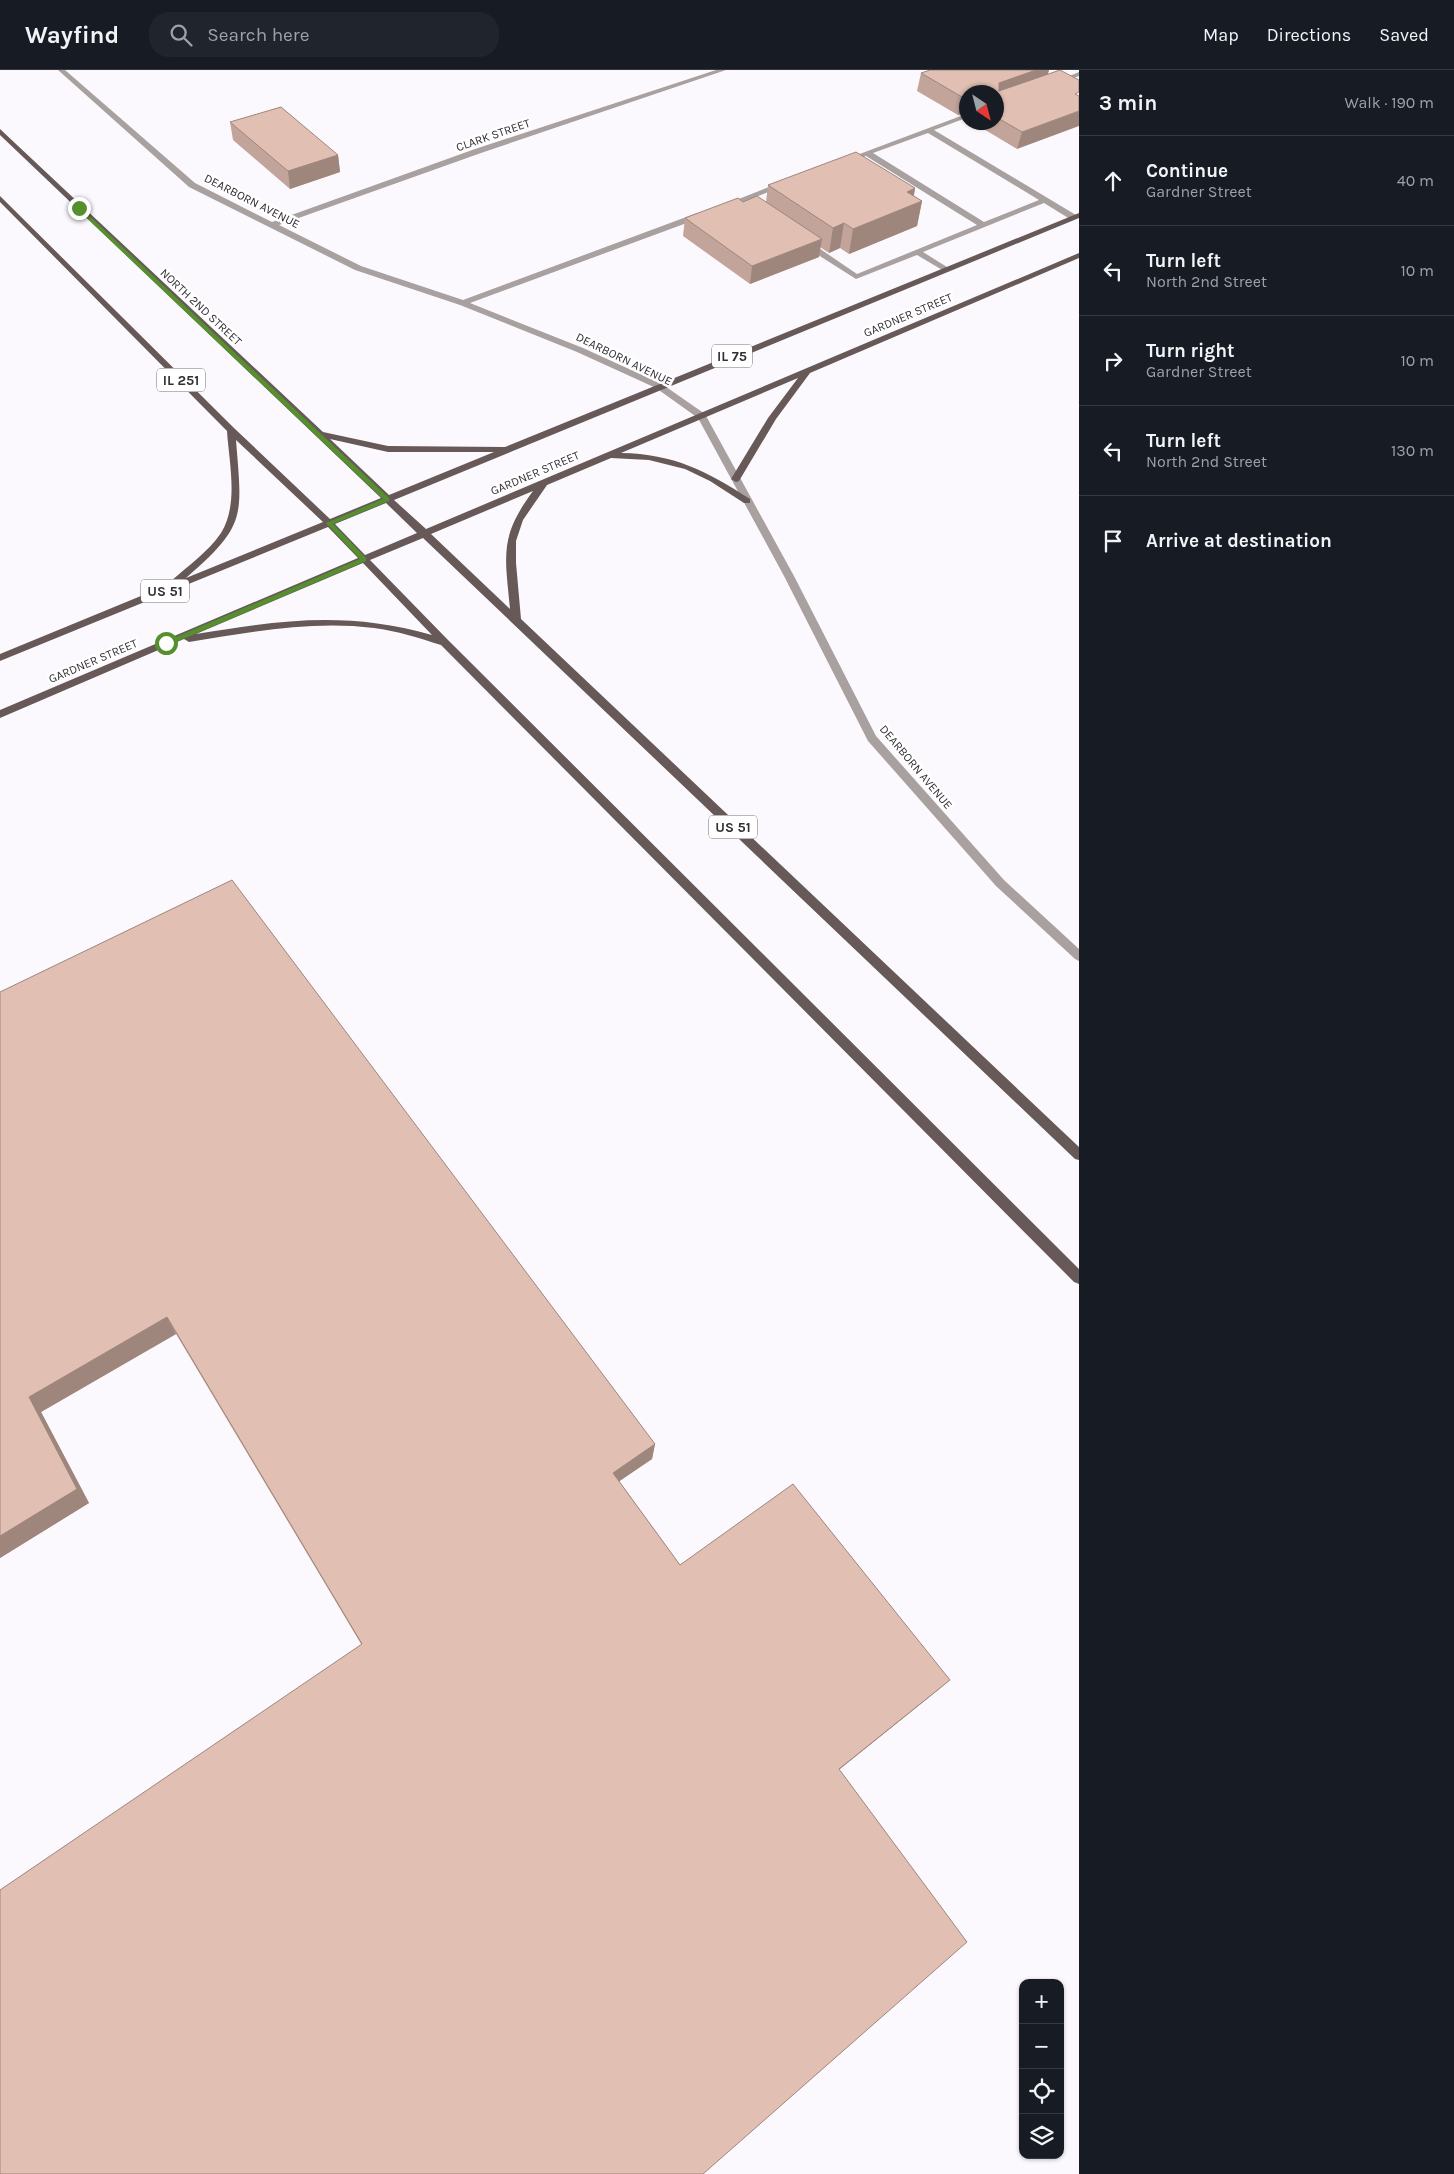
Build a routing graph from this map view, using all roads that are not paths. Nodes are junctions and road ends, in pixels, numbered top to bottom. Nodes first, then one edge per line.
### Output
1 (61, 70) edge
2 (723, 70) edge
3 (1078, 72) edge
4 (1052, 84) edge
5 (959, 119) edge
6 (929, 130) junction
7 (0, 131) edge
8 (868, 153) junction
9 (841, 163) edge
10 (787, 183) edge
11 (0, 198) edge
12 (742, 200) junction
13 (1044, 200) junction
14 (750, 205) edge
15 (714, 210) edge
16 (705, 214) edge
17 (1076, 216) edge
18 (272, 225) junction
19 (983, 225) junction
20 (799, 238) edge
21 (917, 252) junction
22 (1079, 255) edge
23 (944, 269) junction
24 (463, 303) junction
25 (806, 373) junction
26 (659, 386) junction
27 (702, 416) junction
28 (231, 430) junction
29 (317, 433) junction
30 (507, 449) junction
31 (609, 456) junction
32 (736, 479) junction
33 (544, 483) junction
34 (387, 499) junction
35 (747, 501) junction
36 (329, 523) junction
37 (423, 534) junction
38 (364, 560) junction
39 (164, 591) junction
40 (516, 622) junction
41 (444, 642) junction
42 (166, 643) junction
43 (0, 658) edge
44 (0, 714) edge
45 (1079, 956) edge
46 (1079, 1155) edge
47 (1079, 1278) edge

1 - 18 street, DEARBORN AVENUE
2 - 18 street, CLARK STREET
3 - 4 street
5 - 6 street
6 - 8 street
6 - 13 street
7 - 29 main road, NORTH 2ND STREET
8 - 9 street
8 - 19 street
10 - 12 street
11 - 28 main road, IL 251
12 - 14 street
12 - 15 street
13 - 17 street
13 - 19 street
16 - 24 street
17 - 23 main road, GARDNER STREET / IL 75
18 - 24 street, DEARBORN AVENUE
19 - 21 street
20 - 21 street
21 - 23 street
22 - 25 main road, GARDNER STREET
23 - 26 main road, GARDNER STREET / IL 75
24 - 26 street, DEARBORN AVENUE
25 - 27 main road, GARDNER STREET
25 - 32 main road
26 - 27 street, DEARBORN AVENUE
26 - 30 main road, GARDNER STREET / IL 75
27 - 31 main road, GARDNER STREET
27 - 32 street, DEARBORN AVENUE
28 - 36 main road, IL 251
28 - 39 main road
29 - 30 main road
29 - 34 main road, NORTH 2ND STREET
30 - 34 main road, GARDNER STREET / IL 75
31 - 33 main road, GARDNER STREET
31 - 35 main road
32 - 35 street, DEARBORN AVENUE
33 - 37 main road, GARDNER STREET
33 - 40 main road
34 - 36 main road, GARDNER STREET / US 51
34 - 37 main road, US 51
35 - 45 street, DEARBORN AVENUE
36 - 38 main road, IL 251
36 - 39 main road, GARDNER STREET / US 51
37 - 38 main road, GARDNER STREET
37 - 40 main road, US 51
38 - 41 main road, IL 251
38 - 42 main road, GARDNER STREET
39 - 43 main road, GARDNER STREET / US 51
40 - 46 main road, US 51
41 - 42 main road
41 - 47 main road
42 - 44 main road, GARDNER STREET

